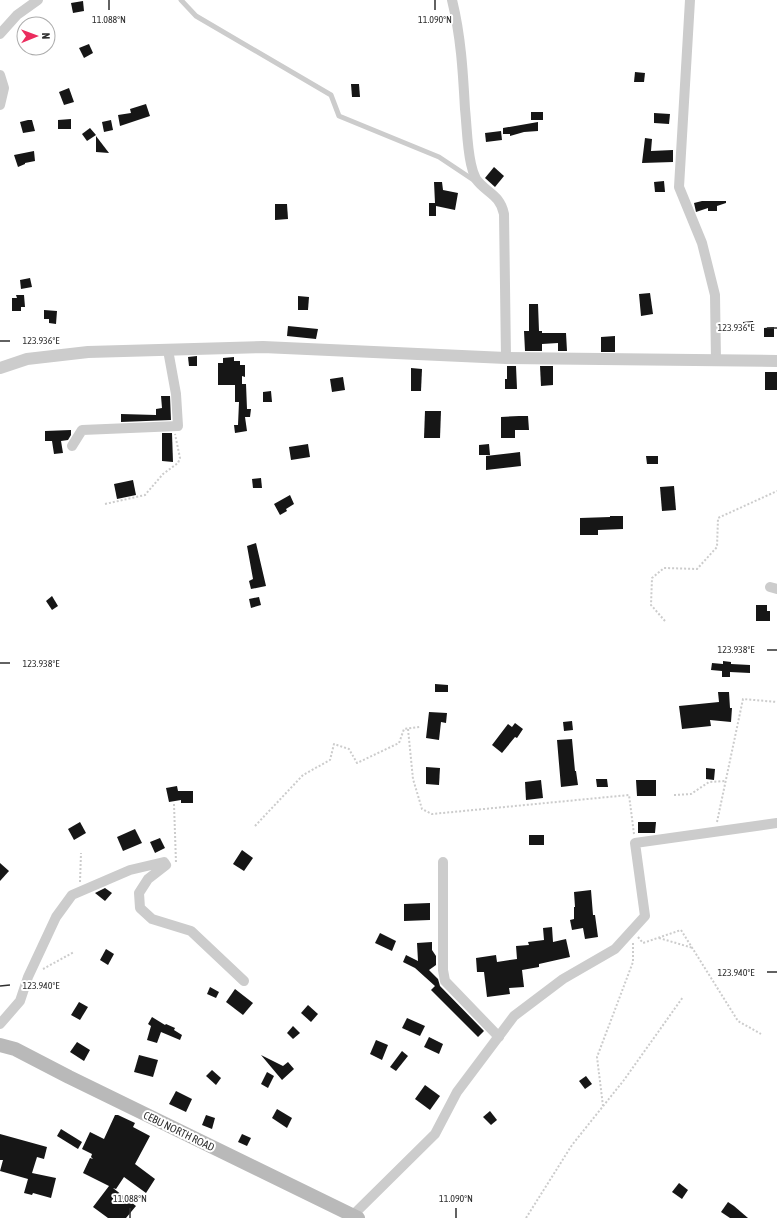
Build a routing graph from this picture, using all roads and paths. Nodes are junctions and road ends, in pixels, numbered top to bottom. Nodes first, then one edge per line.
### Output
1 (38, 0) edge
2 (181, 0) edge
3 (452, 0) edge
4 (690, 0) edge
5 (0, 34) edge
6 (0, 75) edge
7 (0, 105) edge
8 (481, 184) junction
9 (168, 350) junction
10 (506, 358) junction
11 (716, 361) junction
12 (777, 361) edge
13 (0, 368) edge
14 (178, 426) junction
15 (72, 446) dead end
16 (777, 491) edge
17 (105, 504) dead end
18 (665, 621) dead end
19 (777, 702) edge
20 (420, 727) dead end
21 (408, 729) junction
22 (726, 781) junction
23 (674, 795) dead end
24 (174, 804) dead end
25 (777, 823) edge
26 (255, 826) dead end
27 (715, 831) junction
28 (635, 843) junction
29 (81, 853) dead end
30 (443, 862) dead end
31 (166, 865) junction
32 (79, 891) junction
33 (632, 930) junction
34 (658, 938) junction
35 (693, 948) junction
36 (74, 952) dead end
37 (28, 978) junction
38 (244, 981) dead end
39 (683, 997) dead end
40 (0, 1024) edge
41 (761, 1034) dead end
42 (499, 1037) junction
43 (0, 1045) edge
44 (603, 1106) junction
45 (355, 1217) edge
46 (526, 1218) edge

1 - 5 street
2 - 8 lane
3 - 8 street
4 - 11 street
6 - 7 street
8 - 10 street
9 - 10 street
9 - 13 street
9 - 14 street
10 - 11 street
11 - 12 street
14 - 15 street
14 - 17 path
16 - 18 path
19 - 22 path
20 - 21 path
21 - 26 path
21 - 28 path
22 - 23 path
22 - 27 path
24 - 31 path
25 - 27 street
27 - 28 street
28 - 33 street
29 - 32 path
30 - 42 street
31 - 32 street
31 - 38 street
32 - 37 street
33 - 34 path
33 - 42 street
33 - 44 path
34 - 35 path
34 - 35 path
35 - 41 path
36 - 37 path
37 - 40 street
39 - 44 path
42 - 45 street
43 - 45 main road, CEBU NORTH ROAD
44 - 46 path

